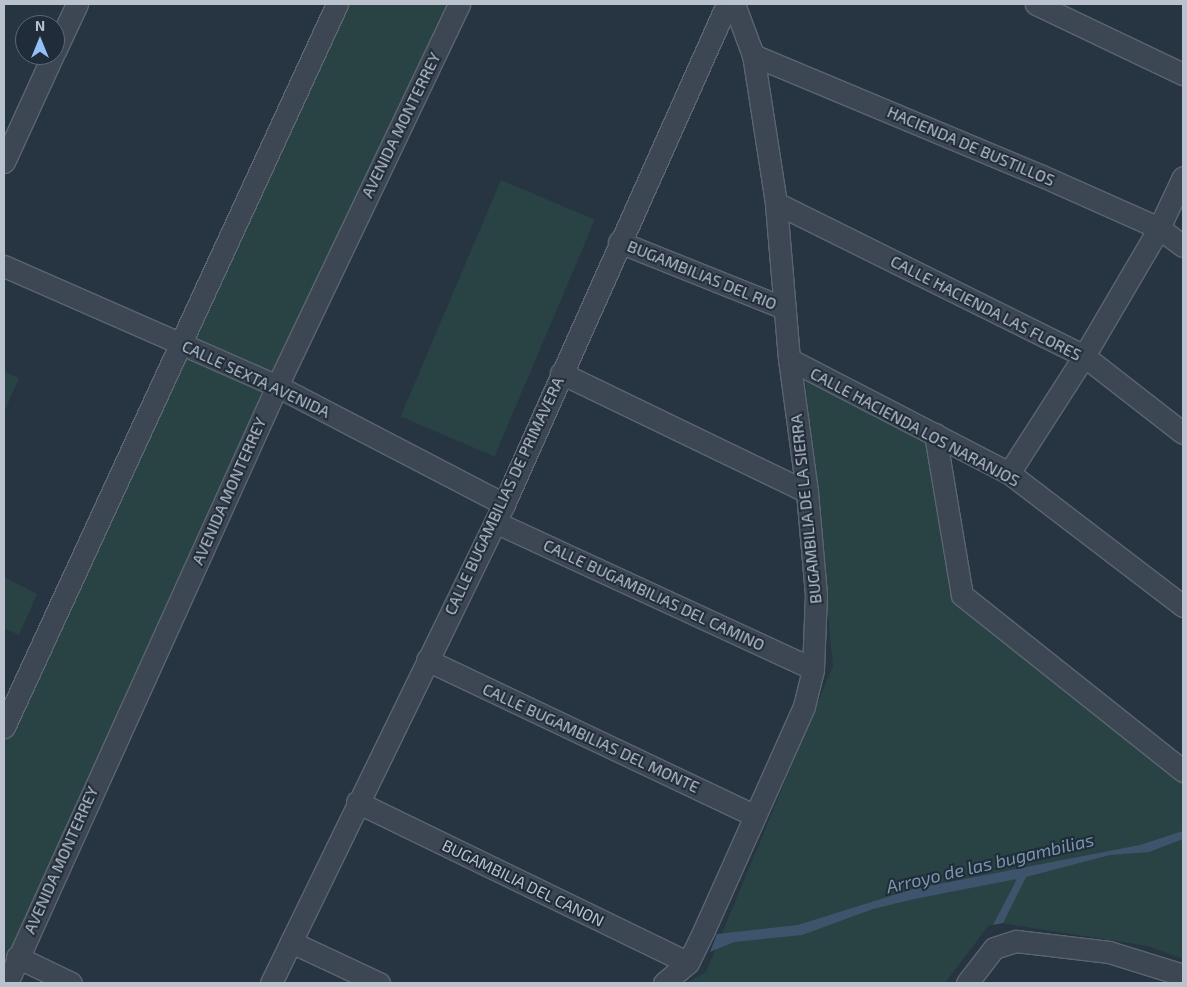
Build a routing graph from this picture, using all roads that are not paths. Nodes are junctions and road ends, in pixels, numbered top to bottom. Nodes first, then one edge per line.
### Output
1 (77, 4) edge
2 (337, 4) edge
3 (459, 4) edge
4 (727, 4) edge
5 (734, 4) edge
6 (1036, 4) edge
7 (65, 30) edge
8 (753, 55) junction
9 (48, 65) edge
10 (1183, 74) edge
11 (4, 162) edge
12 (1183, 177) edge
13 (776, 203) junction
14 (1159, 228) junction
15 (620, 242) junction
16 (1183, 246) edge
17 (4, 266) edge
18 (784, 308) junction
19 (180, 343) junction
20 (1084, 356) junction
21 (789, 359) junction
22 (561, 374) junction
23 (276, 386) junction
24 (1183, 433) edge
25 (935, 434) junction
26 (1009, 473) junction
27 (807, 492) junction
28 (499, 513) junction
29 (1183, 606) edge
30 (427, 660) junction
31 (813, 669) junction
32 (4, 727) edge
33 (1183, 771) edge
34 (357, 802) junction
35 (755, 816) junction
36 (291, 942) junction
37 (17, 957) junction
38 (688, 963) junction
39 (1183, 975) edge
40 (7, 983) edge
41 (72, 983) edge
42 (271, 983) edge
43 (379, 983) edge
44 (664, 983) edge
45 (967, 983) edge

1 - 7 street
2 - 19 street
3 - 23 street, AVENIDA MONTERREY
4 - 15 street, CALLE BUGAMBILIAS DE PRIMAVERA
5 - 8 street, BUGAMBILIA DE LA SIERRA
6 - 10 street
8 - 13 street, BUGAMBILIA DE LA SIERRA
8 - 14 street, HACIENDA DE BUSTILLOS
9 - 11 street
12 - 14 street
13 - 18 street, BUGAMBILIA DE LA SIERRA
13 - 20 street, CALLE HACIENDA LAS FLORES
14 - 16 street, HACIENDA DE BUSTILLOS
14 - 20 street
15 - 18 street, BUGAMBILIAS DEL RIO
15 - 22 street, CALLE BUGAMBILIAS DE PRIMAVERA
17 - 19 street, CALLE SEXTA AVENIDA
18 - 21 street, BUGAMBILIA DE LA SIERRA
19 - 23 street, CALLE SEXTA AVENIDA
19 - 32 street
20 - 24 street, CALLE HACIENDA LAS FLORES
20 - 26 street
21 - 25 street, CALLE HACIENDA LOS NARANJOS
21 - 27 street, BUGAMBILIA DE LA SIERRA
22 - 27 street
22 - 28 street, CALLE BUGAMBILIAS DE PRIMAVERA
23 - 28 street, CALLE SEXTA AVENIDA
23 - 37 street, AVENIDA MONTERREY
25 - 26 street, CALLE HACIENDA LOS NARANJOS
25 - 33 street
26 - 29 street, CALLE HACIENDA LOS NARANJOS
27 - 31 street, BUGAMBILIA DE LA SIERRA
28 - 30 street, CALLE BUGAMBILIAS DE PRIMAVERA
28 - 31 street, CALLE BUGAMBILIAS DEL CAMINO
30 - 34 street, CALLE BUGAMBILIAS DE PRIMAVERA
30 - 35 street, CALLE BUGAMBILIAS DEL MONTE
31 - 35 street, BUGAMBILIA DE LA SIERRA
34 - 36 street, CALLE BUGAMBILIAS DE PRIMAVERA
34 - 38 street, BUGAMBILIA DEL CANON
35 - 38 street, BUGAMBILIA DE LA SIERRA
36 - 42 street, CALLE BUGAMBILIAS DE PRIMAVERA
36 - 43 street
37 - 40 street, AVENIDA MONTERREY
37 - 41 street
38 - 44 street, BUGAMBILIA DE LA SIERRA
39 - 45 street

